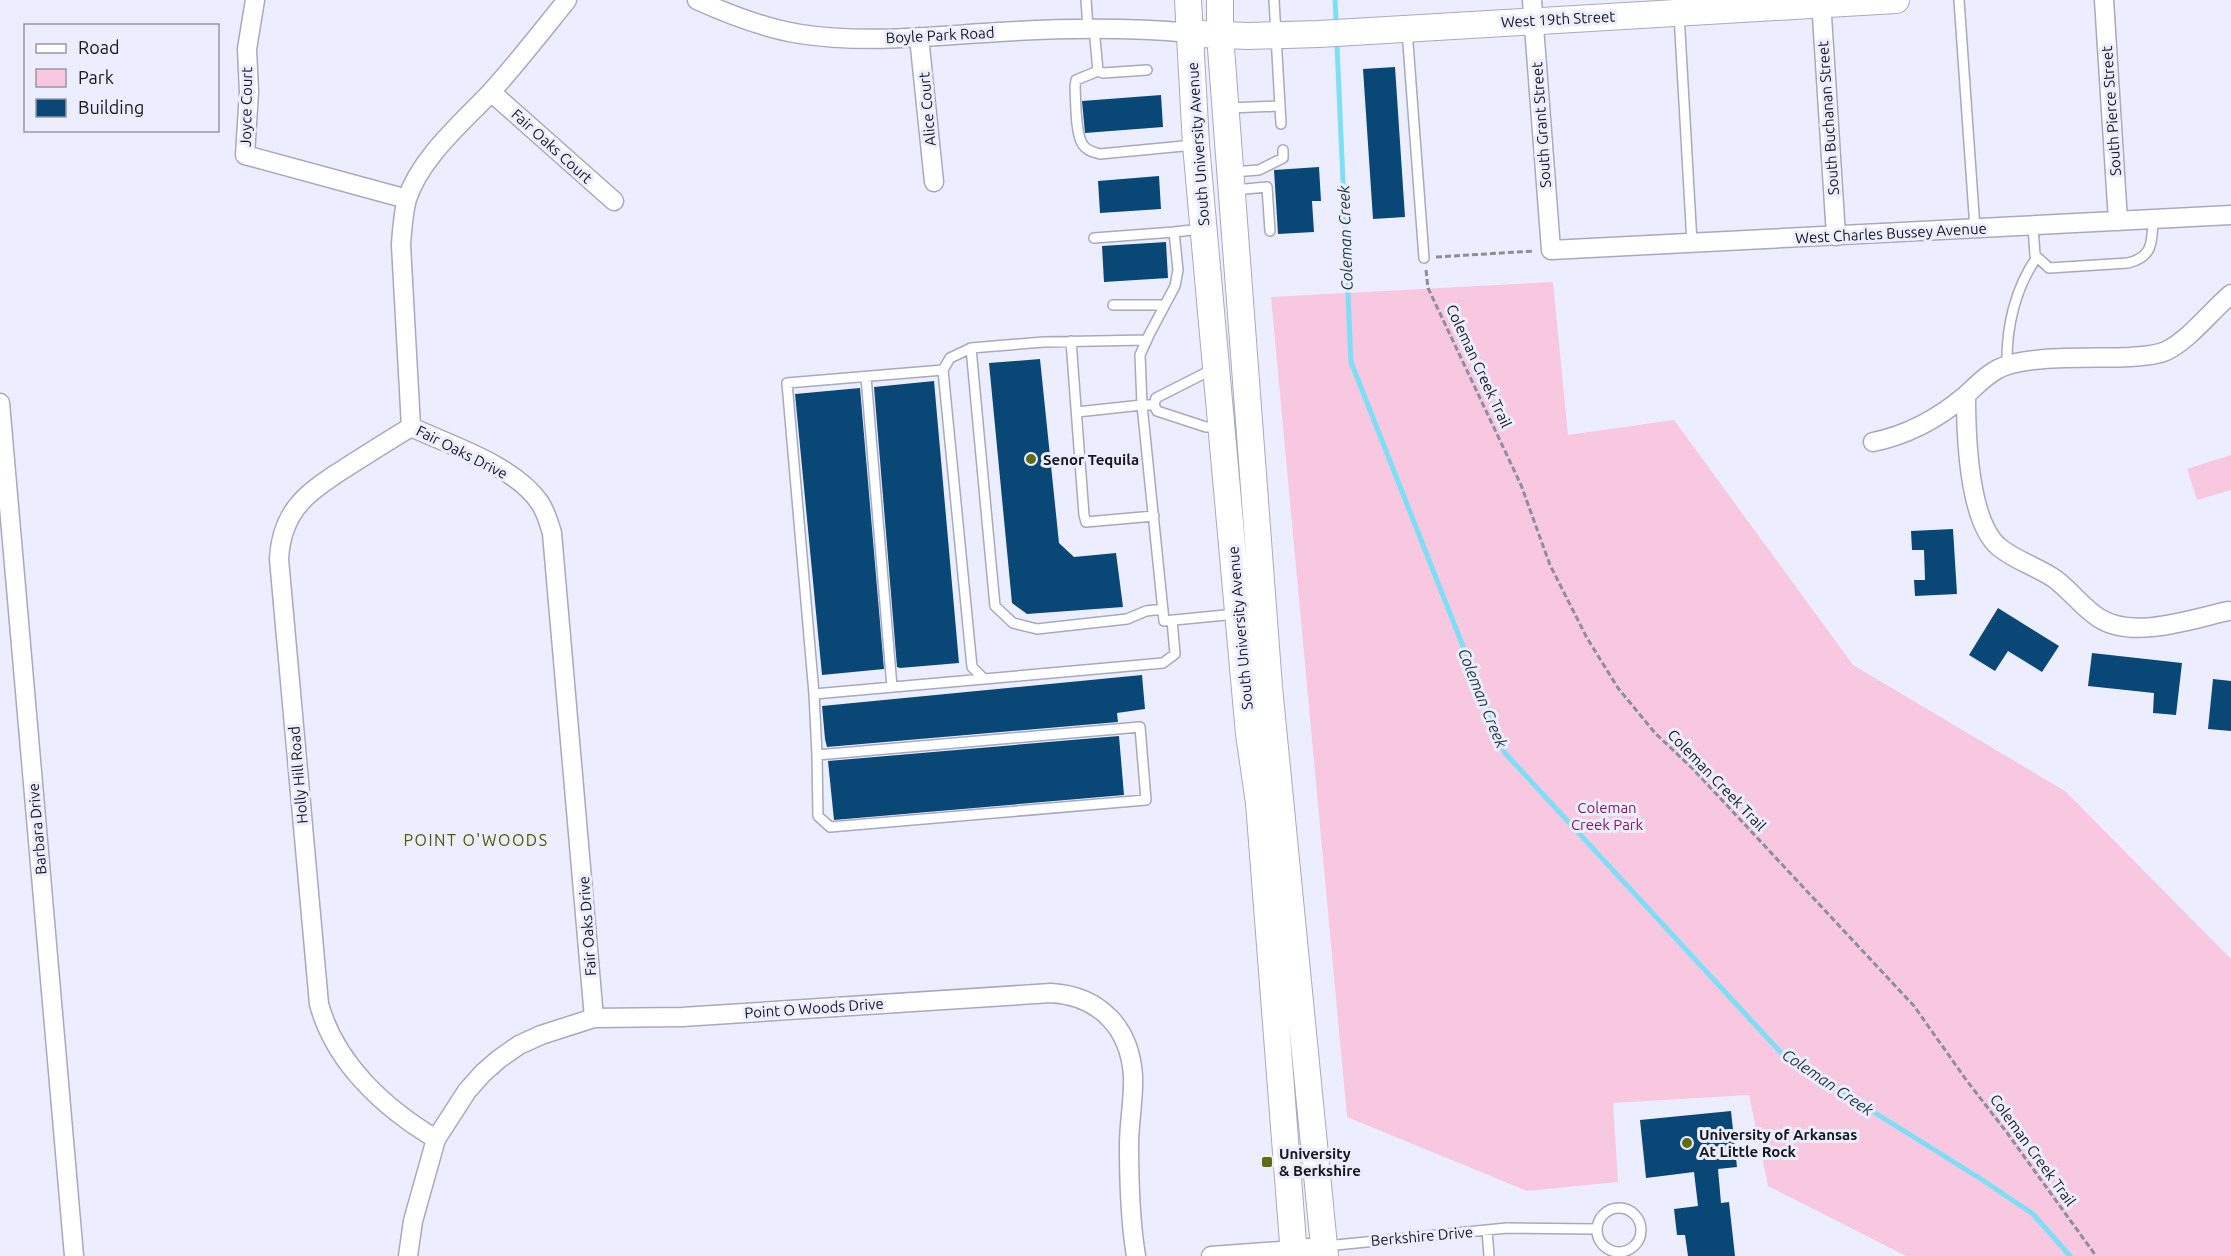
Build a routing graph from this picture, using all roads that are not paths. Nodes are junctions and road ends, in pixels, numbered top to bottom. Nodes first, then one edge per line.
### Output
1 (255, 0) edge
2 (567, 0) edge
3 (697, 0) edge
4 (1086, 0) edge
5 (1188, 0) edge
6 (1220, 0) edge
7 (1274, 0) edge
8 (1896, 0) edge
9 (1959, 0) edge
10 (2104, 0) edge
11 (1821, 2) edge
12 (1533, 10) edge
13 (1679, 12) junction
14 (1406, 27) junction
15 (1091, 28) junction
16 (1190, 33) junction
17 (1220, 35) junction
18 (1275, 35) junction
19 (920, 37) junction
20 (1147, 70) dead end
21 (1098, 71) junction
22 (491, 92) junction
23 (1280, 106) junction
24 (1225, 108) junction
25 (1281, 124) dead end
26 (1196, 145) junction
27 (1283, 150) dead end
28 (1231, 181) junction
29 (934, 182) dead end
30 (407, 199) junction
31 (614, 201) dead end
32 (2231, 215) edge
33 (2153, 220) junction
34 (2118, 221) junction
35 (2032, 225) junction
36 (1203, 229) junction
37 (1975, 229) junction
38 (1270, 231) dead end
39 (1174, 232) junction
40 (1836, 236) junction
41 (1094, 238) dead end
42 (1692, 243) junction
43 (1551, 250) joint
44 (2037, 257) junction
45 (1424, 258) road end
46 (2231, 294) edge
47 (1113, 305) dead end
48 (1164, 306) junction
49 (1147, 340) junction
50 (1071, 341) junction
51 (971, 348) junction
52 (2007, 366) junction
53 (1217, 367) junction
54 (943, 370) junction
55 (866, 377) junction
56 (1966, 395) junction
57 (0, 403) edge
58 (1143, 405) junction
59 (1154, 405) junction
60 (1077, 412) junction
61 (411, 427) junction
62 (1223, 427) junction
63 (1874, 442) dead end
64 (1154, 516) junction
65 (1163, 609) junction
66 (2230, 612) edge
67 (1239, 613) junction
68 (1172, 620) junction
69 (984, 678) junction
70 (892, 687) junction
71 (814, 694) junction
72 (817, 755) junction
73 (594, 1018) junction
74 (436, 1138) junction
75 (1597, 1229) junction
76 (1487, 1230) junction
77 (1324, 1251) edge
78 (1294, 1253) edge
79 (74, 1256) edge
80 (408, 1256) edge
81 (1136, 1256) edge
82 (1211, 1256) edge
83 (1489, 1256) edge

1 - 30 street, Joyce Court
2 - 22 street, Fair Oaks Drive
3 - 19 street, Boyle Park Road
4 - 15 lane
5 - 16 main road, South University Avenue
6 - 17 main road, South University Avenue
7 - 18 lane
8 - 11 main road, West 19th Street
9 - 37 lane
10 - 34 street, South Pierce Street
11 - 13 main road, West 19th Street
11 - 40 street, South Buchanan Street
12 - 13 main road, West 19th Street
12 - 14 main road, West 19th Street
12 - 43 street, South Grant Street
13 - 42 lane
14 - 18 main road, West 19th Street
14 - 45 lane
15 - 16 street, Boyle Park Road
15 - 19 street, Boyle Park Road
15 - 21 lane
16 - 17 main road, West 19th Street
16 - 26 main road, South University Avenue
17 - 18 main road, West 19th Street
17 - 24 main road, South University Avenue
18 - 23 lane
19 - 29 street, Alice Court
20 - 21 lane
21 - 26 lane
22 - 30 street, Fair Oaks Drive
22 - 31 street, Fair Oaks Court
23 - 24 lane
23 - 25 lane
24 - 28 main road, South University Avenue
26 - 36 main road, South University Avenue
27 - 28 lane
28 - 38 lane
28 - 77 main road, South University Avenue
30 - 61 street, Fair Oaks Drive
32 - 33 street, West Charles Bussey Avenue
33 - 34 street, West Charles Bussey Avenue
33 - 44 lane
34 - 35 street, West Charles Bussey Avenue
35 - 37 street, West Charles Bussey Avenue
35 - 44 lane
36 - 39 lane
36 - 53 main road, South University Avenue
37 - 40 street, West Charles Bussey Avenue
39 - 41 lane
39 - 48 lane
40 - 42 street, West Charles Bussey Avenue
42 - 43 street, West Charles Bussey Avenue
44 - 52 lane
46 - 52 street
47 - 48 lane
48 - 49 lane
49 - 50 lane
49 - 58 lane
50 - 51 lane
50 - 60 lane
51 - 54 lane
51 - 65 lane
52 - 56 street
53 - 59 lane
53 - 62 main road, South University Avenue
54 - 55 lane
54 - 69 lane
55 - 70 lane
55 - 71 lane
56 - 63 street
56 - 66 street
57 - 79 street, Barbara Drive
58 - 59 lane
58 - 60 lane
58 - 64 lane
59 - 62 lane
60 - 64 lane
61 - 73 street, Fair Oaks Drive
61 - 74 street, Holly Hill Road
62 - 67 main road, South University Avenue
64 - 65 lane
65 - 68 lane
67 - 68 lane
67 - 78 main road, South University Avenue
68 - 69 lane
69 - 70 lane
70 - 71 lane
71 - 72 lane
72 - 72 lane
73 - 74 street, Point O Woods Drive
73 - 81 street, Point O Woods Drive
74 - 80 street, Point O Woods Drive
75 - 75 lane
75 - 76 lane, Berkshire Drive
76 - 77 lane, Berkshire Drive
76 - 83 lane
77 - 78 street, Berkshire Drive
78 - 82 street, Berkshire Drive

